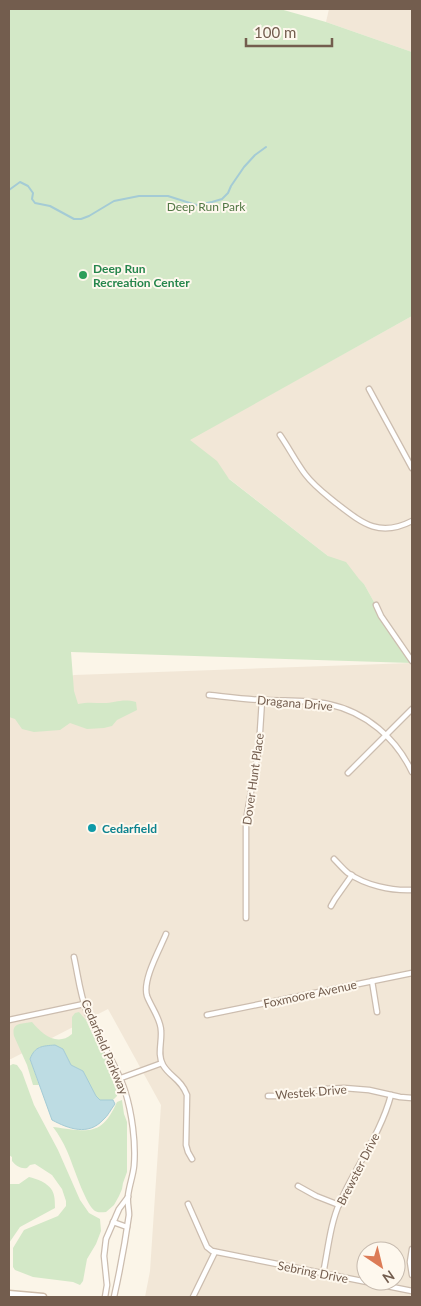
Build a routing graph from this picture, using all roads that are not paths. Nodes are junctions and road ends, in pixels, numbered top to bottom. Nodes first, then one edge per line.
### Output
1 (369, 389) dead end
2 (280, 435) dead end
3 (412, 468) edge
4 (412, 521) edge
5 (376, 605) dead end
6 (412, 661) edge
7 (209, 695) dead end
8 (262, 700) junction
9 (412, 709) edge
10 (386, 735) junction
11 (412, 772) edge
12 (348, 773) dead end
13 (334, 859) dead end
14 (352, 875) junction
15 (412, 890) edge
16 (331, 906) dead end
17 (246, 918) dead end
18 (166, 934) dead end
19 (74, 957) dead end
20 (412, 973) edge
21 (372, 981) junction
22 (84, 1004) junction
23 (378, 1012) dead end
24 (207, 1015) dead end
25 (9, 1020) edge
26 (162, 1062) junction
27 (121, 1078) junction
28 (391, 1095) junction
29 (268, 1096) dead end
30 (412, 1098) edge
31 (192, 1159) dead end
32 (298, 1186) dead end
33 (128, 1197) junction
34 (188, 1204) dead end
35 (338, 1205) junction
36 (113, 1222) junction
37 (126, 1227) junction
38 (412, 1249) edge
39 (215, 1252) junction
40 (323, 1274) junction
41 (412, 1275) edge
42 (412, 1291) edge
43 (9, 1294) edge
44 (43, 1297) edge
45 (105, 1297) edge
46 (114, 1297) edge
47 (193, 1297) edge

1 - 3 street
2 - 4 street
5 - 6 street
7 - 8 street, Dragana Drive
8 - 10 street, Dragana Drive
8 - 17 street, Dover Hunt Place
9 - 10 street
10 - 11 street, Dragana Drive
10 - 12 street
13 - 14 street
14 - 15 street
14 - 16 street
18 - 26 street
19 - 22 street, Cedarfield Parkway
20 - 21 street, Foxmoore Avenue
21 - 23 street
21 - 24 street, Foxmoore Avenue
22 - 25 street
22 - 27 street, Cedarfield Parkway
26 - 27 street
26 - 31 street
27 - 33 street, Cedarfield Parkway
28 - 29 street, Westek Drive
28 - 30 street, Westek Drive
28 - 35 street, Brewster Drive
32 - 35 street
33 - 36 street, Cedarfield Parkway
33 - 37 street, Cedarfield Parkway
34 - 39 street
35 - 40 street, Brewster Drive
36 - 37 street
36 - 45 street, Cedarfield Parkway
37 - 46 street, Cedarfield Parkway
38 - 41 street
39 - 40 street, Sebring Drive
39 - 47 street
40 - 42 street, Sebring Drive
43 - 44 main road

